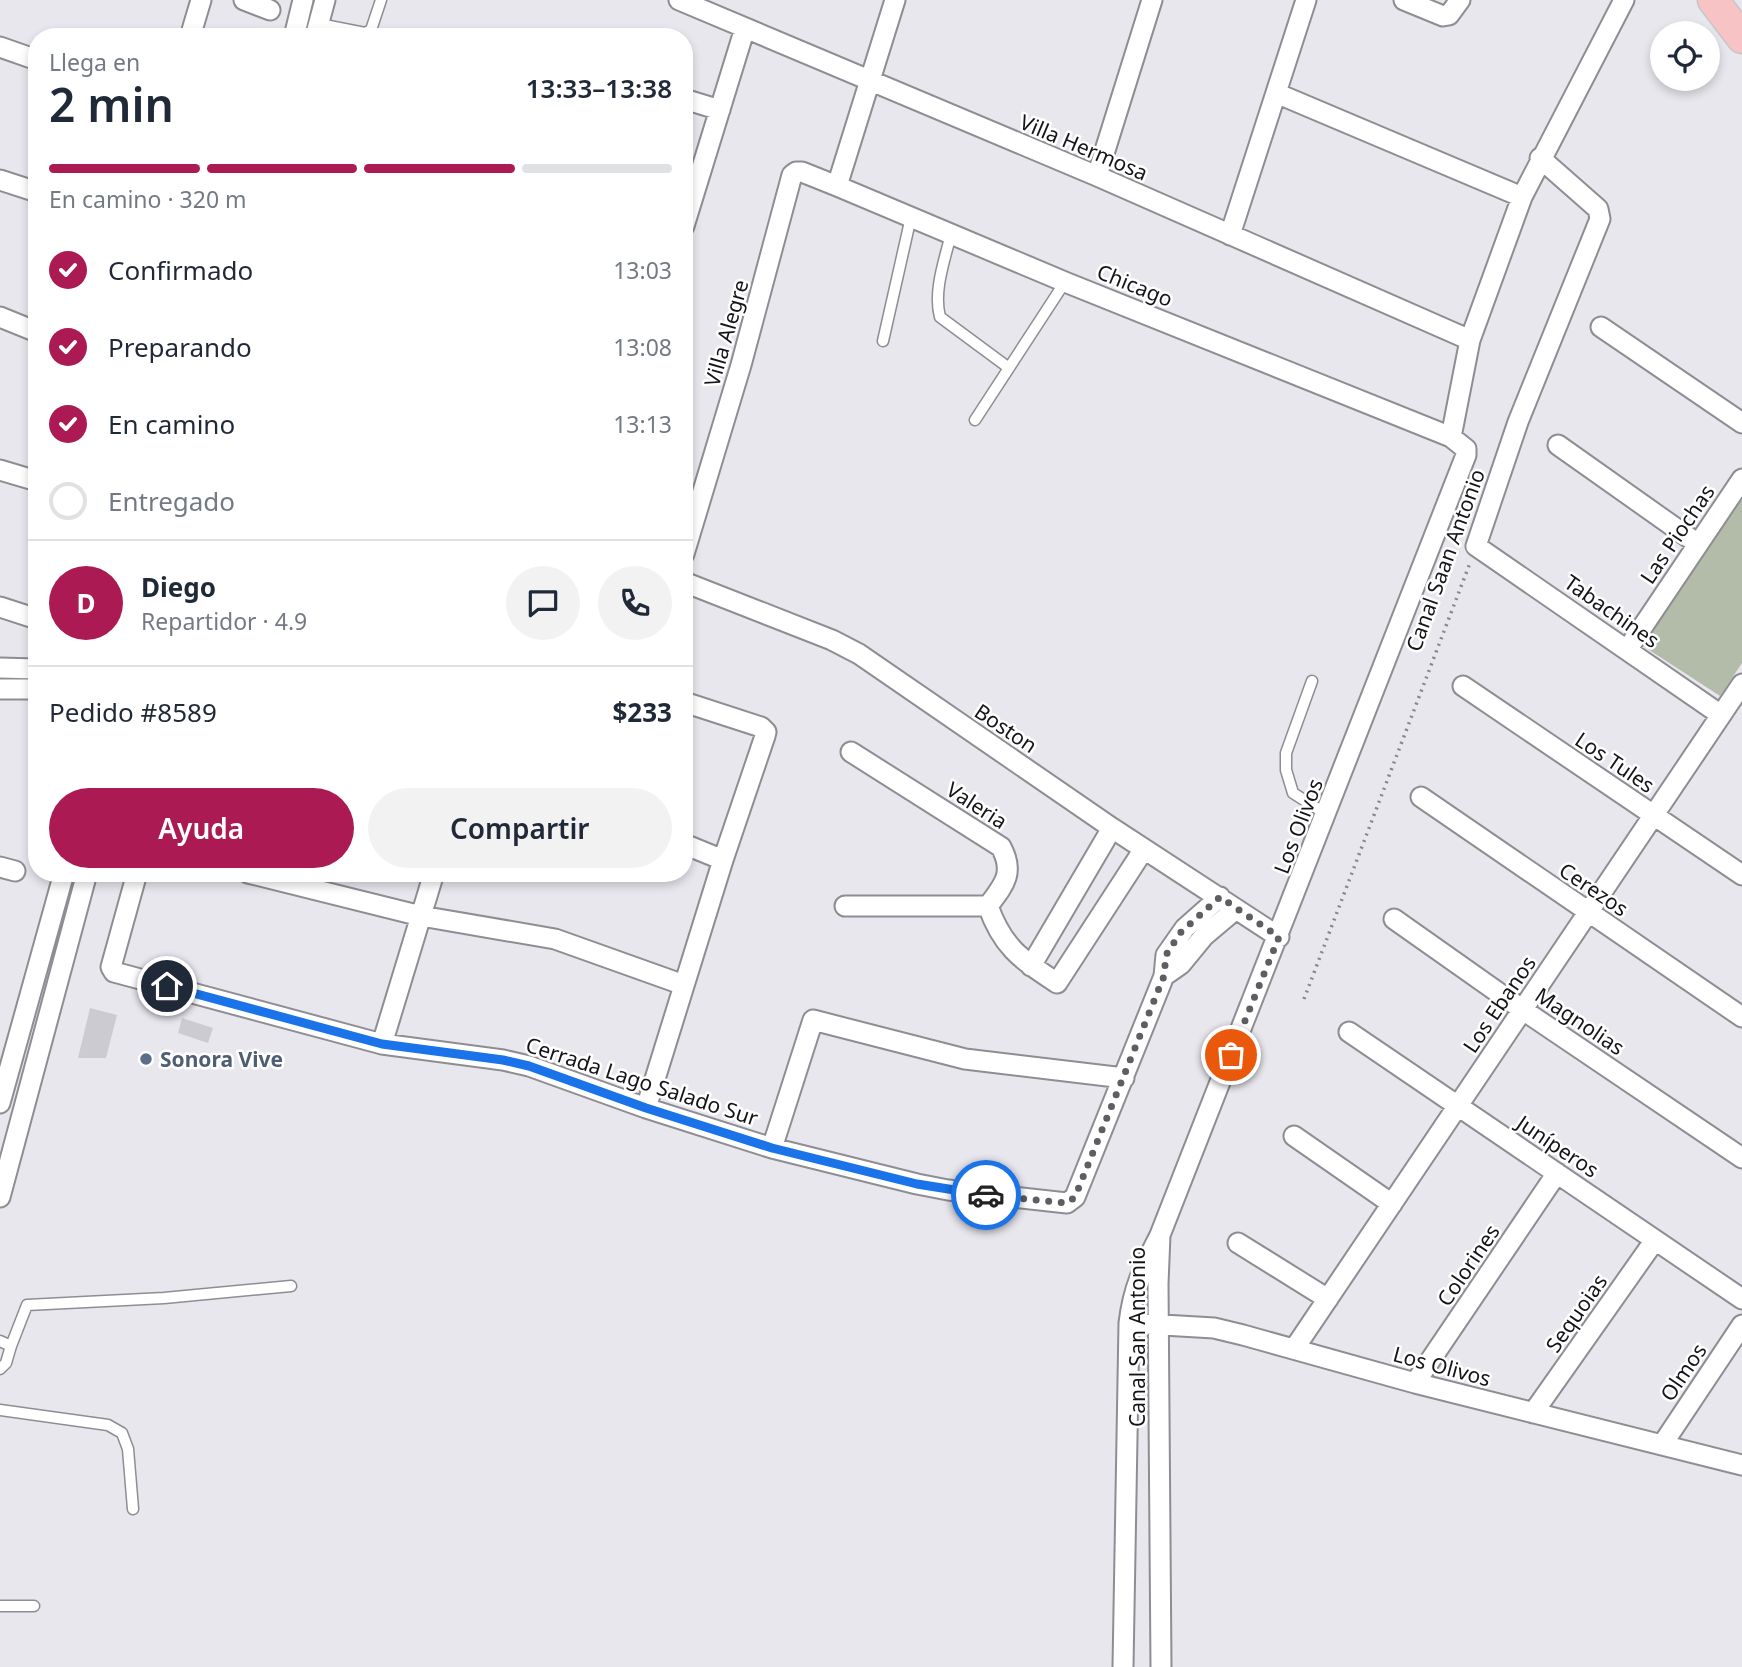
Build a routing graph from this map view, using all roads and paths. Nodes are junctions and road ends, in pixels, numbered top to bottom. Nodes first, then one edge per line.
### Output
1 (201, 0) edge
2 (244, 0) edge
3 (303, 0) edge
4 (325, 0) edge
5 (381, 0) edge
6 (679, 0) edge
7 (895, 0) edge
8 (1152, 0) edge
9 (1306, 0) edge
10 (1404, 0) edge
11 (1460, 0) edge
12 (1624, 0) edge
13 (1713, 0) edge
14 (270, 10) dead end
15 (193, 28) edge
16 (296, 28) edge
17 (318, 28) edge
18 (372, 28) edge
19 (745, 28) junction
20 (1742, 38) edge
21 (0, 47) edge
22 (28, 57) edge
23 (871, 81) junction
24 (1276, 93) junction
25 (693, 102) edge
26 (720, 110) junction
27 (1540, 158) junction
28 (802, 172) joint
29 (1097, 176) junction
30 (0, 180) edge
31 (837, 186) junction
32 (28, 189) edge
33 (693, 197) edge
34 (1521, 197) junction
35 (911, 216) junction
36 (951, 233) junction
37 (1230, 235) junction
38 (1065, 282) junction
39 (0, 317) edge
40 (1601, 327) dead end
41 (28, 328) edge
42 (1470, 340) junction
43 (883, 341) dead end
44 (1009, 368) junction
45 (1740, 419) edge
46 (975, 420) dead end
47 (1451, 437) junction
48 (1558, 445) dead end
49 (0, 470) edge
50 (28, 478) edge
51 (1742, 479) edge
52 (693, 524) edge
53 (1698, 544) junction
54 (1476, 546) junction
55 (693, 586) edge
56 (0, 607) edge
57 (28, 616) edge
58 (1627, 650) junction
59 (0, 668) edge
60 (28, 669) edge
61 (1312, 681) dead end
62 (1742, 684) edge
63 (1463, 686) dead end
64 (0, 689) edge
65 (28, 689) edge
66 (693, 705) edge
67 (1721, 715) junction
68 (851, 752) dead end
69 (1421, 797) dead end
70 (1327, 814) junction
71 (1653, 816) junction
72 (1112, 828) junction
73 (693, 848) edge
74 (1144, 849) junction
75 (723, 860) junction
76 (1742, 875) edge
77 (62, 882) edge
78 (86, 882) edge
79 (135, 882) edge
80 (284, 882) edge
81 (431, 882) edge
82 (1220, 897) junction
83 (845, 906) dead end
84 (988, 906) junction
85 (1236, 909) junction
86 (1588, 913) junction
87 (421, 916) junction
88 (1394, 919) dead end
89 (1279, 937) junction
90 (1031, 966) junction
91 (1164, 976) junction
92 (684, 985) junction
93 (1304, 999) dead end
94 (1522, 1010) junction
95 (1742, 1017) edge
96 (1349, 1032) dead end
97 (382, 1044) junction
98 (1124, 1078) junction
99 (1, 1101) edge
100 (25, 1105) junction
101 (1459, 1105) junction
102 (646, 1108) junction
103 (1294, 1136) dead end
104 (772, 1148) junction
105 (1742, 1158) edge
106 (1557, 1174) junction
107 (0, 1197) edge
108 (1392, 1204) junction
109 (1160, 1235) junction
110 (1655, 1240) junction
111 (1238, 1243) dead end
112 (291, 1286) dead end
113 (1328, 1299) junction
114 (1742, 1299) edge
115 (1129, 1323) junction
116 (1159, 1325) junction
117 (1742, 1325) edge
118 (0, 1341) edge
119 (11, 1346) junction
120 (1294, 1349) junction
121 (0, 1369) edge
122 (1415, 1383) junction
123 (0, 1410) edge
124 (1533, 1413) junction
125 (1661, 1445) junction
126 (1742, 1465) edge
127 (133, 1509) dead end
128 (0, 1606) edge
129 (34, 1606) dead end
130 (1123, 1667) edge
131 (1161, 1667) edge

1 - 15 street
2 - 14 street
3 - 16 street
4 - 17 street
5 - 18 lane
6 - 19 street, Villa Hermosa
7 - 23 street
8 - 29 street
9 - 24 street
10 - 11 street
12 - 27 street
13 - 20 main road
19 - 23 street, Villa Hermosa
19 - 26 street
21 - 22 street
23 - 29 street, Villa Hermosa
23 - 31 street
24 - 34 street
24 - 37 street
25 - 26 street
26 - 33 street
27 - 34 street
27 - 54 street, Canal Saan Antonio
28 - 31 street, Chicago
28 - 52 street, Villa Alegre
29 - 37 street, Villa Hermosa
30 - 32 street
31 - 35 street, Chicago
34 - 42 street
35 - 36 street, Chicago
35 - 43 lane
36 - 38 street, Chicago
36 - 44 lane
37 - 42 street, Villa Hermosa
38 - 44 lane
38 - 47 street, Chicago
39 - 41 street
40 - 45 street
42 - 47 street
44 - 46 lane
47 - 70 street, Los Olivos
48 - 53 street
49 - 50 street
51 - 53 street, Las Piochas
53 - 58 street, Las Piochas
54 - 58 street, Tabachines
54 - 93 path, Canal Saan Antonio
55 - 72 street, Boston
56 - 57 street
58 - 67 street, Tabachines
59 - 60 street
61 - 70 lane
62 - 67 street, Los Ebanos
63 - 71 street, Los Tules
64 - 65 street
66 - 75 street
67 - 71 street, Los Ebanos
68 - 84 street, Valeria
69 - 86 street, Cerezos
70 - 89 street, Los Olivos
71 - 76 street, Los Tules
71 - 86 street, Los Ebanos
72 - 74 street, Boston
72 - 90 street
73 - 75 street
74 - 82 street, Boston
74 - 90 street
75 - 92 street
77 - 99 street
78 - 100 street
79 - 97 street, Cerrada Lago Salado Sur
80 - 87 street
81 - 87 street
82 - 85 street, Boston
82 - 91 street
83 - 84 street
84 - 90 street
85 - 89 street, Boston
85 - 91 street
86 - 94 street, Los Ebanos
86 - 95 street, Cerezos
87 - 92 street
87 - 97 street
88 - 94 street, Magnolias
89 - 109 street, Los Olivos
91 - 98 street
92 - 102 street
94 - 101 street, Los Ebanos
94 - 105 street, Magnolias
96 - 101 street, Juníperos
97 - 102 street, Cerrada Lago Salado Sur
98 - 104 street, Cerrada Lago Salado Sur
98 - 104 street
99 - 100 street
100 - 107 street
101 - 106 street, Juníperos
101 - 108 street, Los Ebanos
102 - 104 street, Cerrada Lago Salado Sur
103 - 108 street
106 - 110 street, Juníperos
106 - 122 street, Colorines
108 - 113 street, Los Ebanos
109 - 115 street, Canal San Antonio
109 - 116 street, Canal San Antonio
110 - 114 street, Juníperos
110 - 124 street, Sequoias
111 - 113 street
112 - 119 lane
113 - 120 street, Los Ebanos
115 - 116 street, Los Olivos
115 - 130 street, Canal San Antonio
116 - 120 street, Los Olivos
116 - 131 street, Canal San Antonio
117 - 125 street, Olmos
118 - 119 lane
119 - 121 lane
120 - 122 street, Los Olivos
122 - 124 street, Los Olivos
123 - 127 lane
124 - 125 street, Los Olivos
125 - 126 street, Los Olivos
128 - 129 lane

